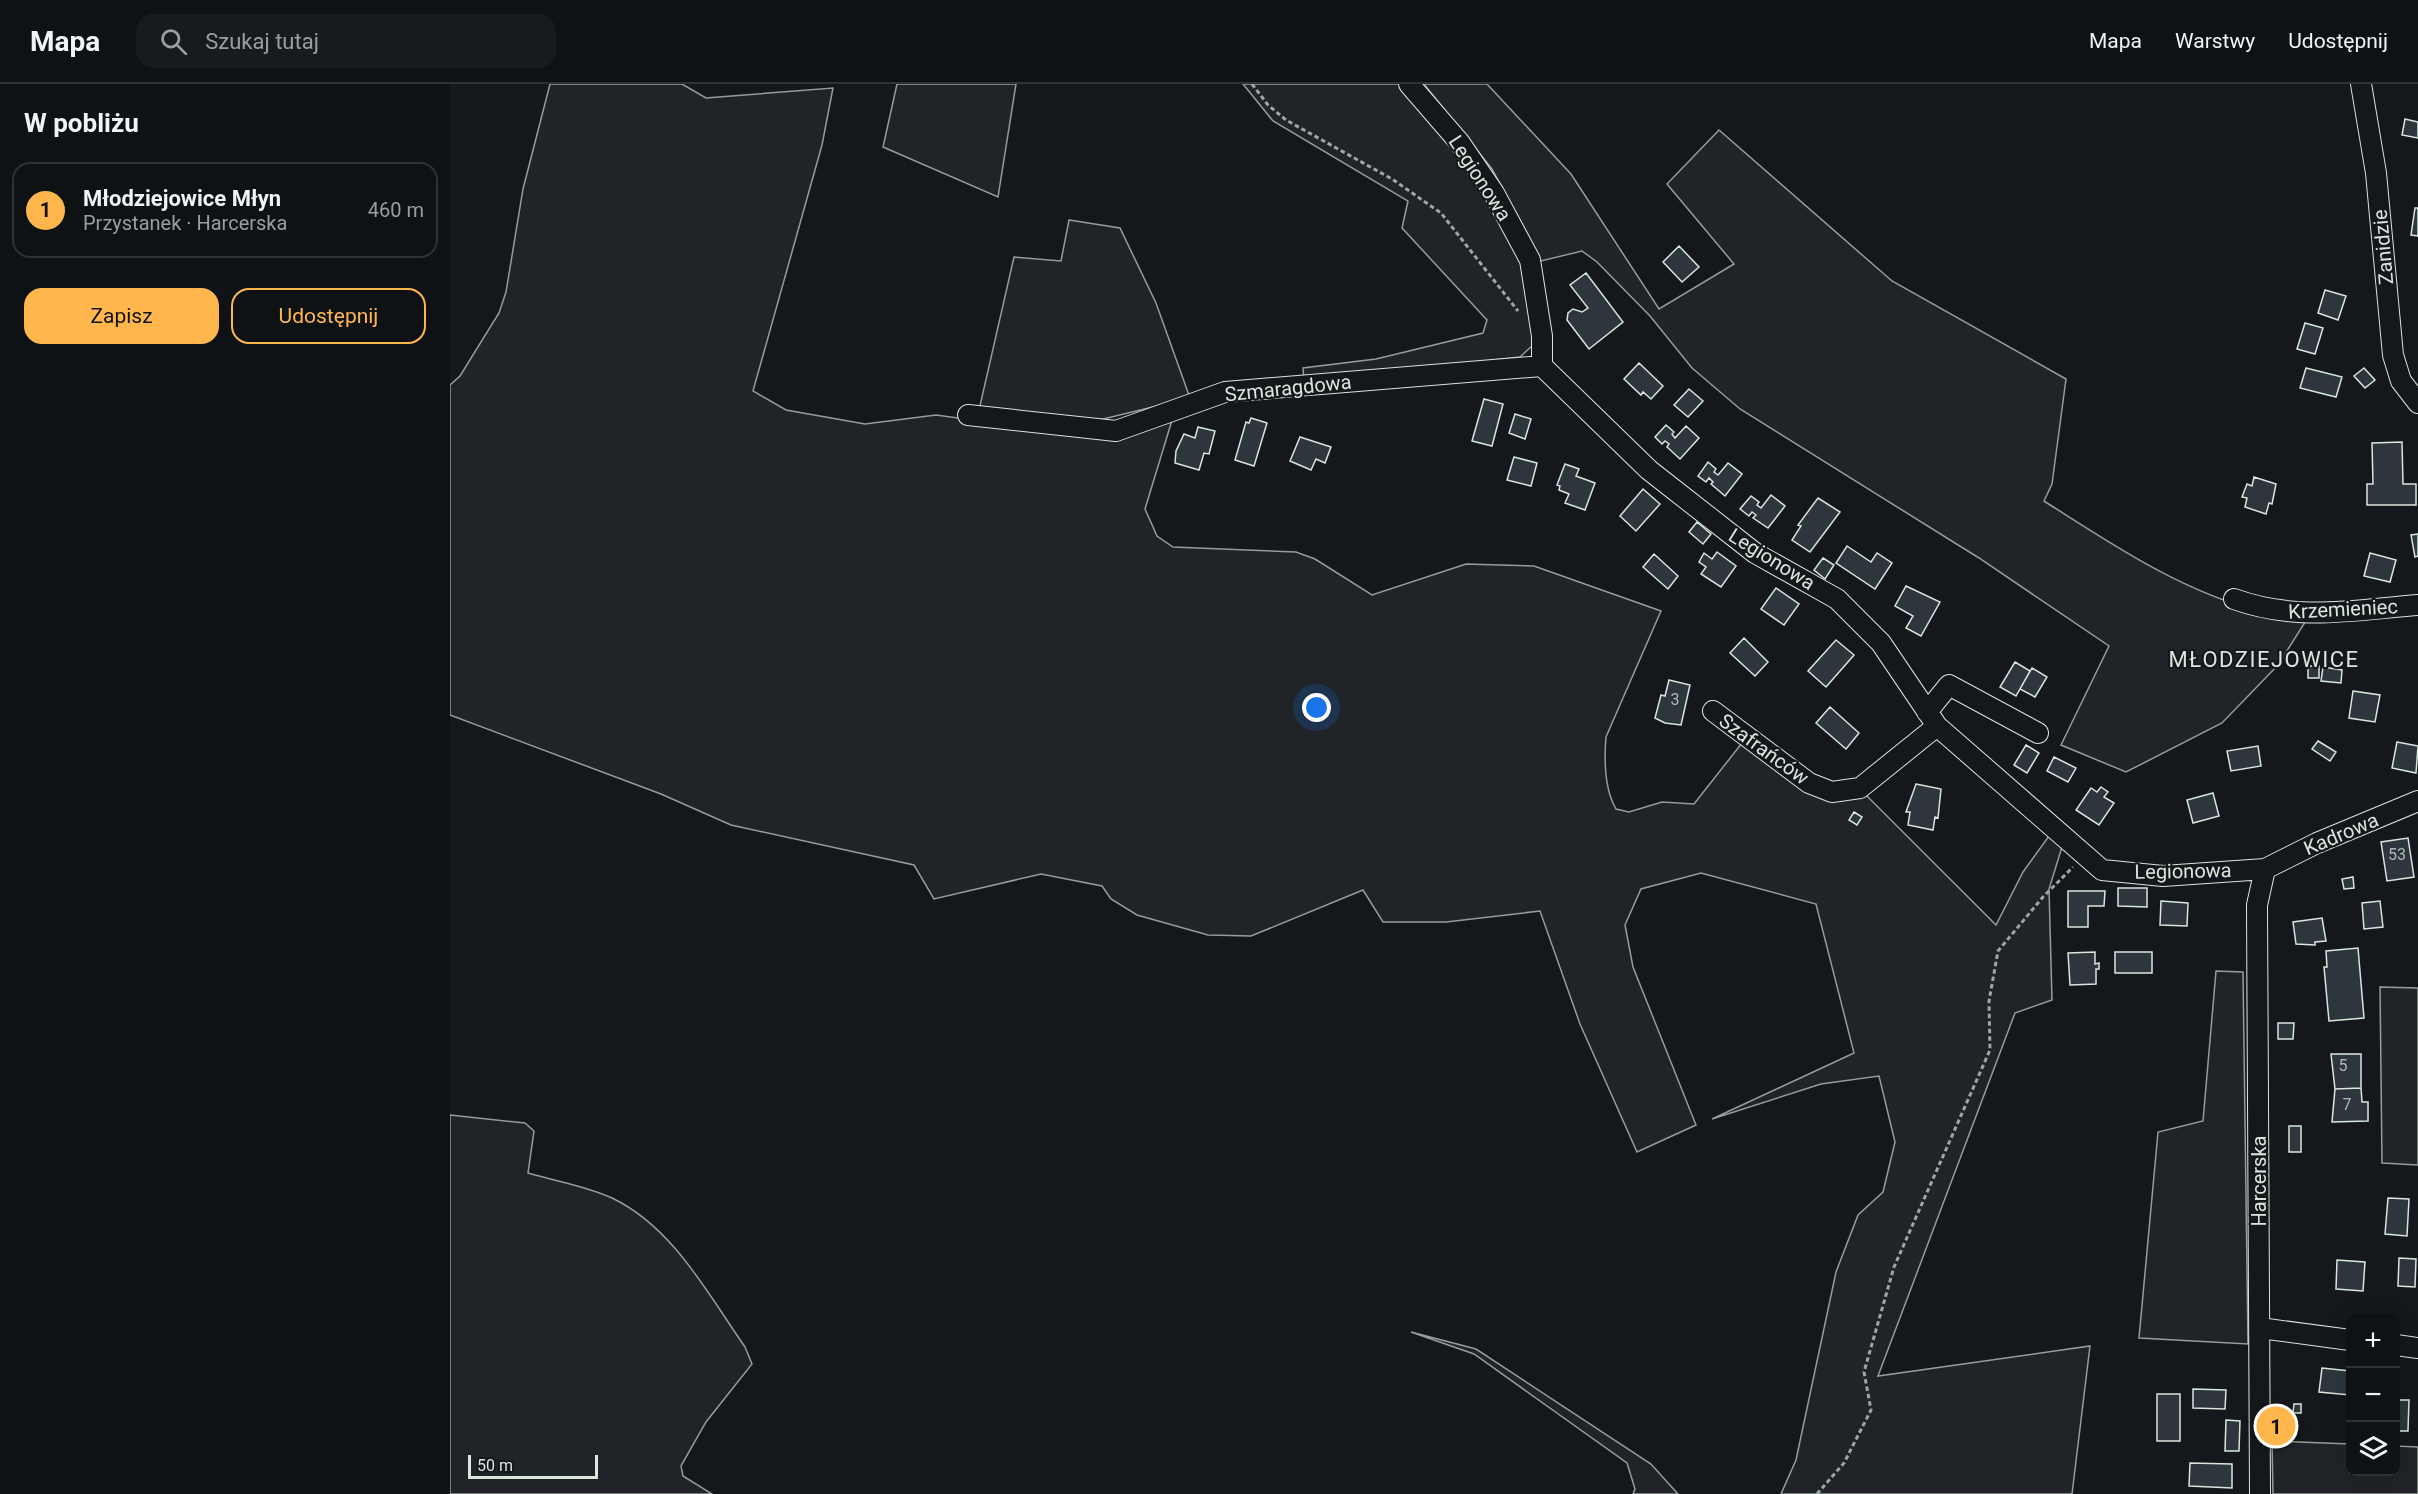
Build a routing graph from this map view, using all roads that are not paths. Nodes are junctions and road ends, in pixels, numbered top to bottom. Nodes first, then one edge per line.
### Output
1 (1409, 84) edge
2 (2361, 84) edge
3 (1542, 366) junction
4 (2418, 403) edge
5 (968, 415) dead end
6 (2234, 598) dead end
7 (2418, 605) edge
8 (1713, 711) dead end
9 (1932, 719) junction
10 (2038, 733) dead end
11 (2418, 801) edge
12 (2265, 869) junction
13 (2260, 1328) junction
14 (2346, 1339) edge
15 (2400, 1346) edge
16 (2418, 1348) edge
17 (2260, 1494) edge

1 - 3 street, Legionowa
2 - 4 street, Zanidzie
3 - 5 street, Szmaragdowa
3 - 9 street, Legionowa
6 - 7 street, Krzemieniec
8 - 9 street, Szafrańców
9 - 10 street, Szafrańców
9 - 12 street, Legionowa
11 - 12 street, Kadrowa
12 - 13 street, Harcerska
13 - 14 street
13 - 17 street, Harcerska
15 - 16 street

